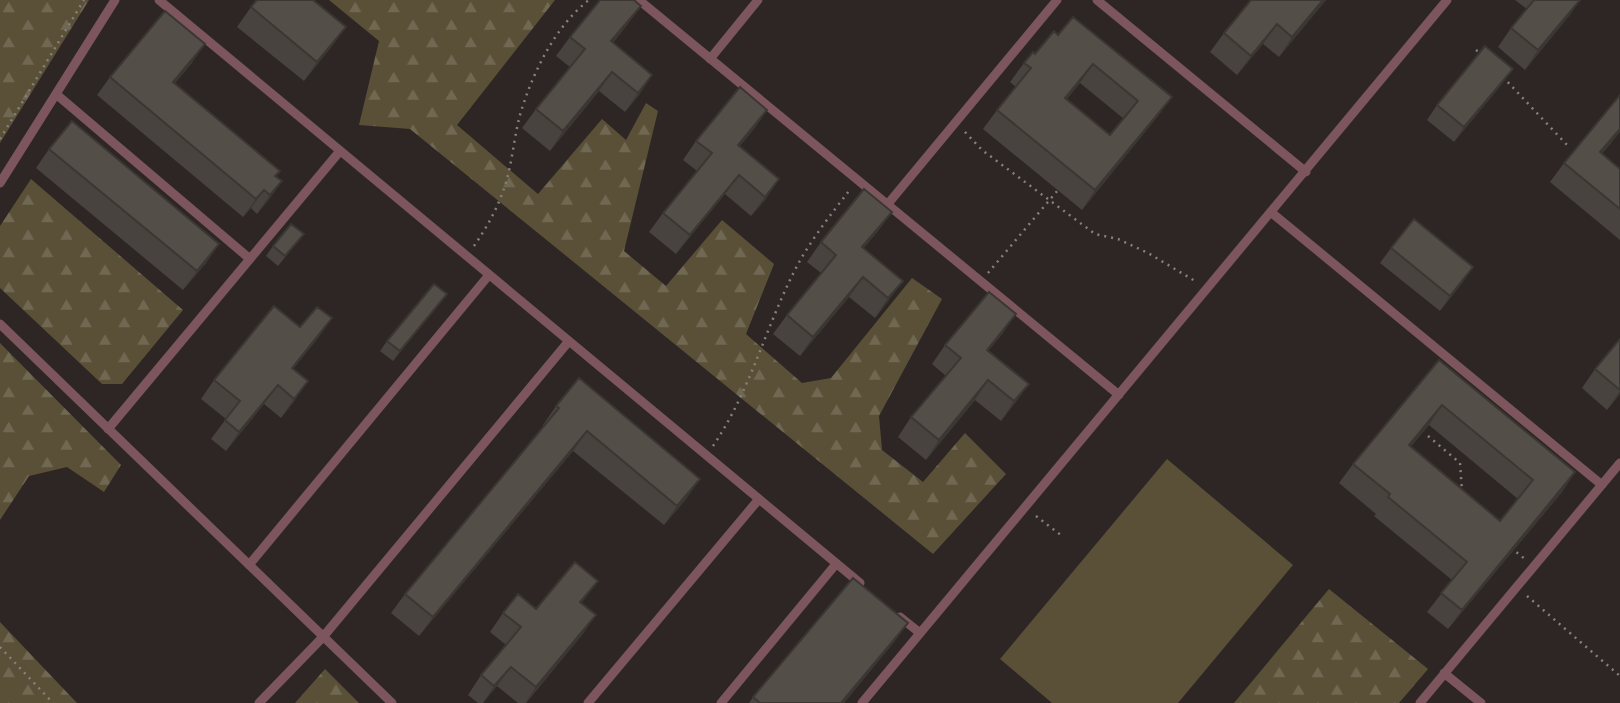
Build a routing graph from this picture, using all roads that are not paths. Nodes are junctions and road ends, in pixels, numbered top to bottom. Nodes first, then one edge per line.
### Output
1 (115, 0) edge
2 (159, 0) edge
3 (639, 0) edge
4 (758, 0) edge
5 (1057, 0) edge
6 (1097, 0) edge
7 (1447, 0) edge
8 (710, 59) junction
9 (56, 94) junction
10 (340, 151) junction
11 (1306, 172) junction
12 (0, 183) edge
13 (887, 205) junction
14 (1272, 213) junction
15 (250, 259) junction
16 (489, 275) junction
17 (0, 324) edge
18 (569, 341) junction
19 (1119, 395) junction
20 (108, 429) junction
21 (1620, 463) edge
22 (1602, 485) junction
23 (759, 499) junction
24 (836, 564) junction
25 (249, 565) junction
26 (868, 590) edge
27 (888, 607) edge
28 (920, 633) junction
29 (323, 637) junction
30 (1444, 673) junction
31 (259, 703) edge
32 (392, 703) edge
33 (588, 703) edge
34 (721, 703) edge
35 (862, 703) edge
36 (1420, 703) edge
37 (1481, 703) edge

1 - 9 lane
2 - 10 lane
3 - 8 lane
4 - 8 lane
5 - 13 lane
6 - 11 lane
7 - 11 lane
8 - 13 lane
9 - 12 lane
9 - 15 lane
10 - 15 lane
10 - 16 lane
11 - 14 lane
13 - 19 lane
14 - 19 lane
14 - 22 lane
15 - 20 lane
16 - 18 lane
16 - 25 lane
17 - 20 lane
18 - 23 lane
18 - 29 lane
19 - 28 lane
20 - 25 lane
21 - 22 lane
22 - 30 lane
23 - 24 lane
23 - 33 lane
24 - 26 lane
24 - 34 lane
25 - 29 lane
27 - 28 lane
28 - 35 lane
29 - 31 lane
29 - 32 lane
30 - 36 lane
30 - 37 lane

